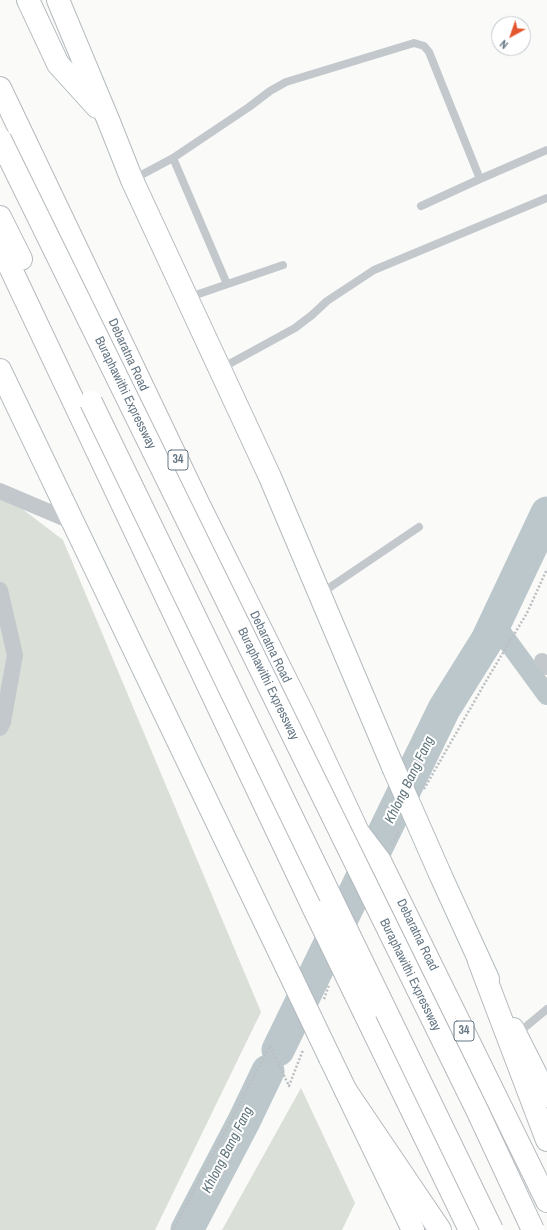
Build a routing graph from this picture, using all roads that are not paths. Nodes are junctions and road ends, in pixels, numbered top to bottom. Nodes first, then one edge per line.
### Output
1 (28, 0) edge
2 (58, 0) edge
3 (0, 88) edge
4 (0, 97) edge
5 (109, 122) junction
6 (0, 139) edge
7 (547, 150) edge
8 (173, 158) junction
9 (480, 179) junction
10 (132, 180) junction
11 (547, 198) edge
12 (421, 206) dead end
13 (39, 219) junction
14 (2, 228) edge
15 (282, 265) dead end
16 (227, 284) junction
17 (186, 298) junction
18 (220, 369) junction
19 (0, 370) edge
20 (0, 491) edge
21 (73, 522) junction
22 (419, 527) dead end
23 (0, 590) edge
24 (320, 594) junction
25 (0, 728) edge
26 (479, 961) junction
27 (547, 1009) edge
28 (516, 1034) junction
29 (346, 1091) junction
30 (547, 1096) edge
31 (547, 1140) edge
32 (547, 1201) edge
33 (413, 1230) edge
34 (440, 1230) edge
35 (470, 1230) edge
36 (492, 1230) edge
37 (533, 1230) edge

1 - 5 main road
2 - 5 main road
3 - 32 main road, Debaratna Road / 34
4 - 13 main road, bridge
5 - 10 main road
6 - 13 main road, Buraphawithi Expressway, bridge
7 - 9 lane
8 - 9 lane
8 - 10 lane
8 - 16 lane
9 - 12 lane
10 - 17 main road
11 - 18 lane
13 - 37 main road, Buraphawithi Expressway, bridge
14 - 35 main road, bridge
14 - 36 main road, bridge
15 - 16 lane
16 - 17 lane
17 - 18 main road
18 - 24 main road
19 - 21 main road
20 - 21 street
21 - 29 main road, bridge
22 - 24 lane
23 - 25 street
24 - 26 main road, bridge
26 - 28 main road
26 - 31 main road
27 - 28 lane
28 - 30 main road
29 - 33 main road
29 - 34 main road

